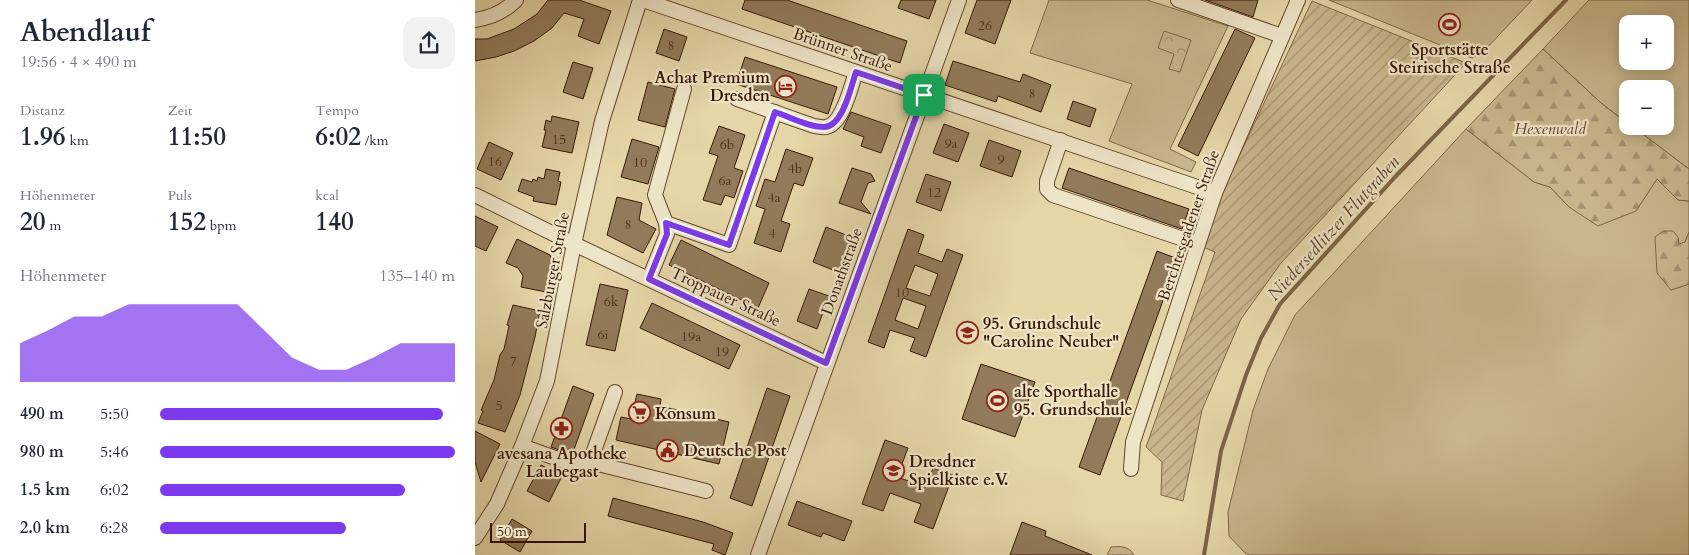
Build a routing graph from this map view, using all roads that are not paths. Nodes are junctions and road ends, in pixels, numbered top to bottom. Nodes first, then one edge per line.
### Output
1 (516, 0) edge
2 (642, 0) edge
3 (959, 0) edge
4 (1178, 0) edge
5 (1298, 0) edge
6 (475, 20) edge
7 (1282, 36) junction
8 (856, 72) junction
9 (684, 89) dead end
10 (924, 95) junction
11 (737, 99) dead end
12 (775, 112) junction
13 (1061, 140) junction
14 (1215, 192) junction
15 (475, 195) edge
16 (666, 223) junction
17 (574, 244) junction
18 (1198, 244) junction
19 (649, 279) junction
20 (826, 363) junction
21 (615, 392) dead end
22 (522, 446) junction
23 (590, 462) junction
24 (1131, 469) dead end
25 (706, 491) dead end
26 (475, 538) edge
27 (758, 555) edge

1 - 6 street
2 - 8 street, Brünner Straße
2 - 17 street, Salzburger Straße
3 - 10 street, Donathstraße
4 - 7 street
5 - 7 street, Berchtesgadener Straße
7 - 14 street, Berchtesgadener Straße
8 - 10 street, Brünner Straße
8 - 12 street
9 - 16 street
10 - 13 street, Brünner Straße
10 - 20 street, Donathstraße
11 - 12 street
12 - 16 street
13 - 14 street, Brünner Straße
13 - 18 street
14 - 18 street, Berchtesgadener Straße
15 - 17 street, Troppauer Straße
16 - 19 street
17 - 19 street, Troppauer Straße
17 - 22 street, Salzburger Straße
18 - 24 street, Berchtesgadener Straße
19 - 20 street, Troppauer Straße
20 - 27 street, Donathstraße
21 - 23 street
22 - 23 street
22 - 26 street, Salzburger Straße
23 - 25 street

